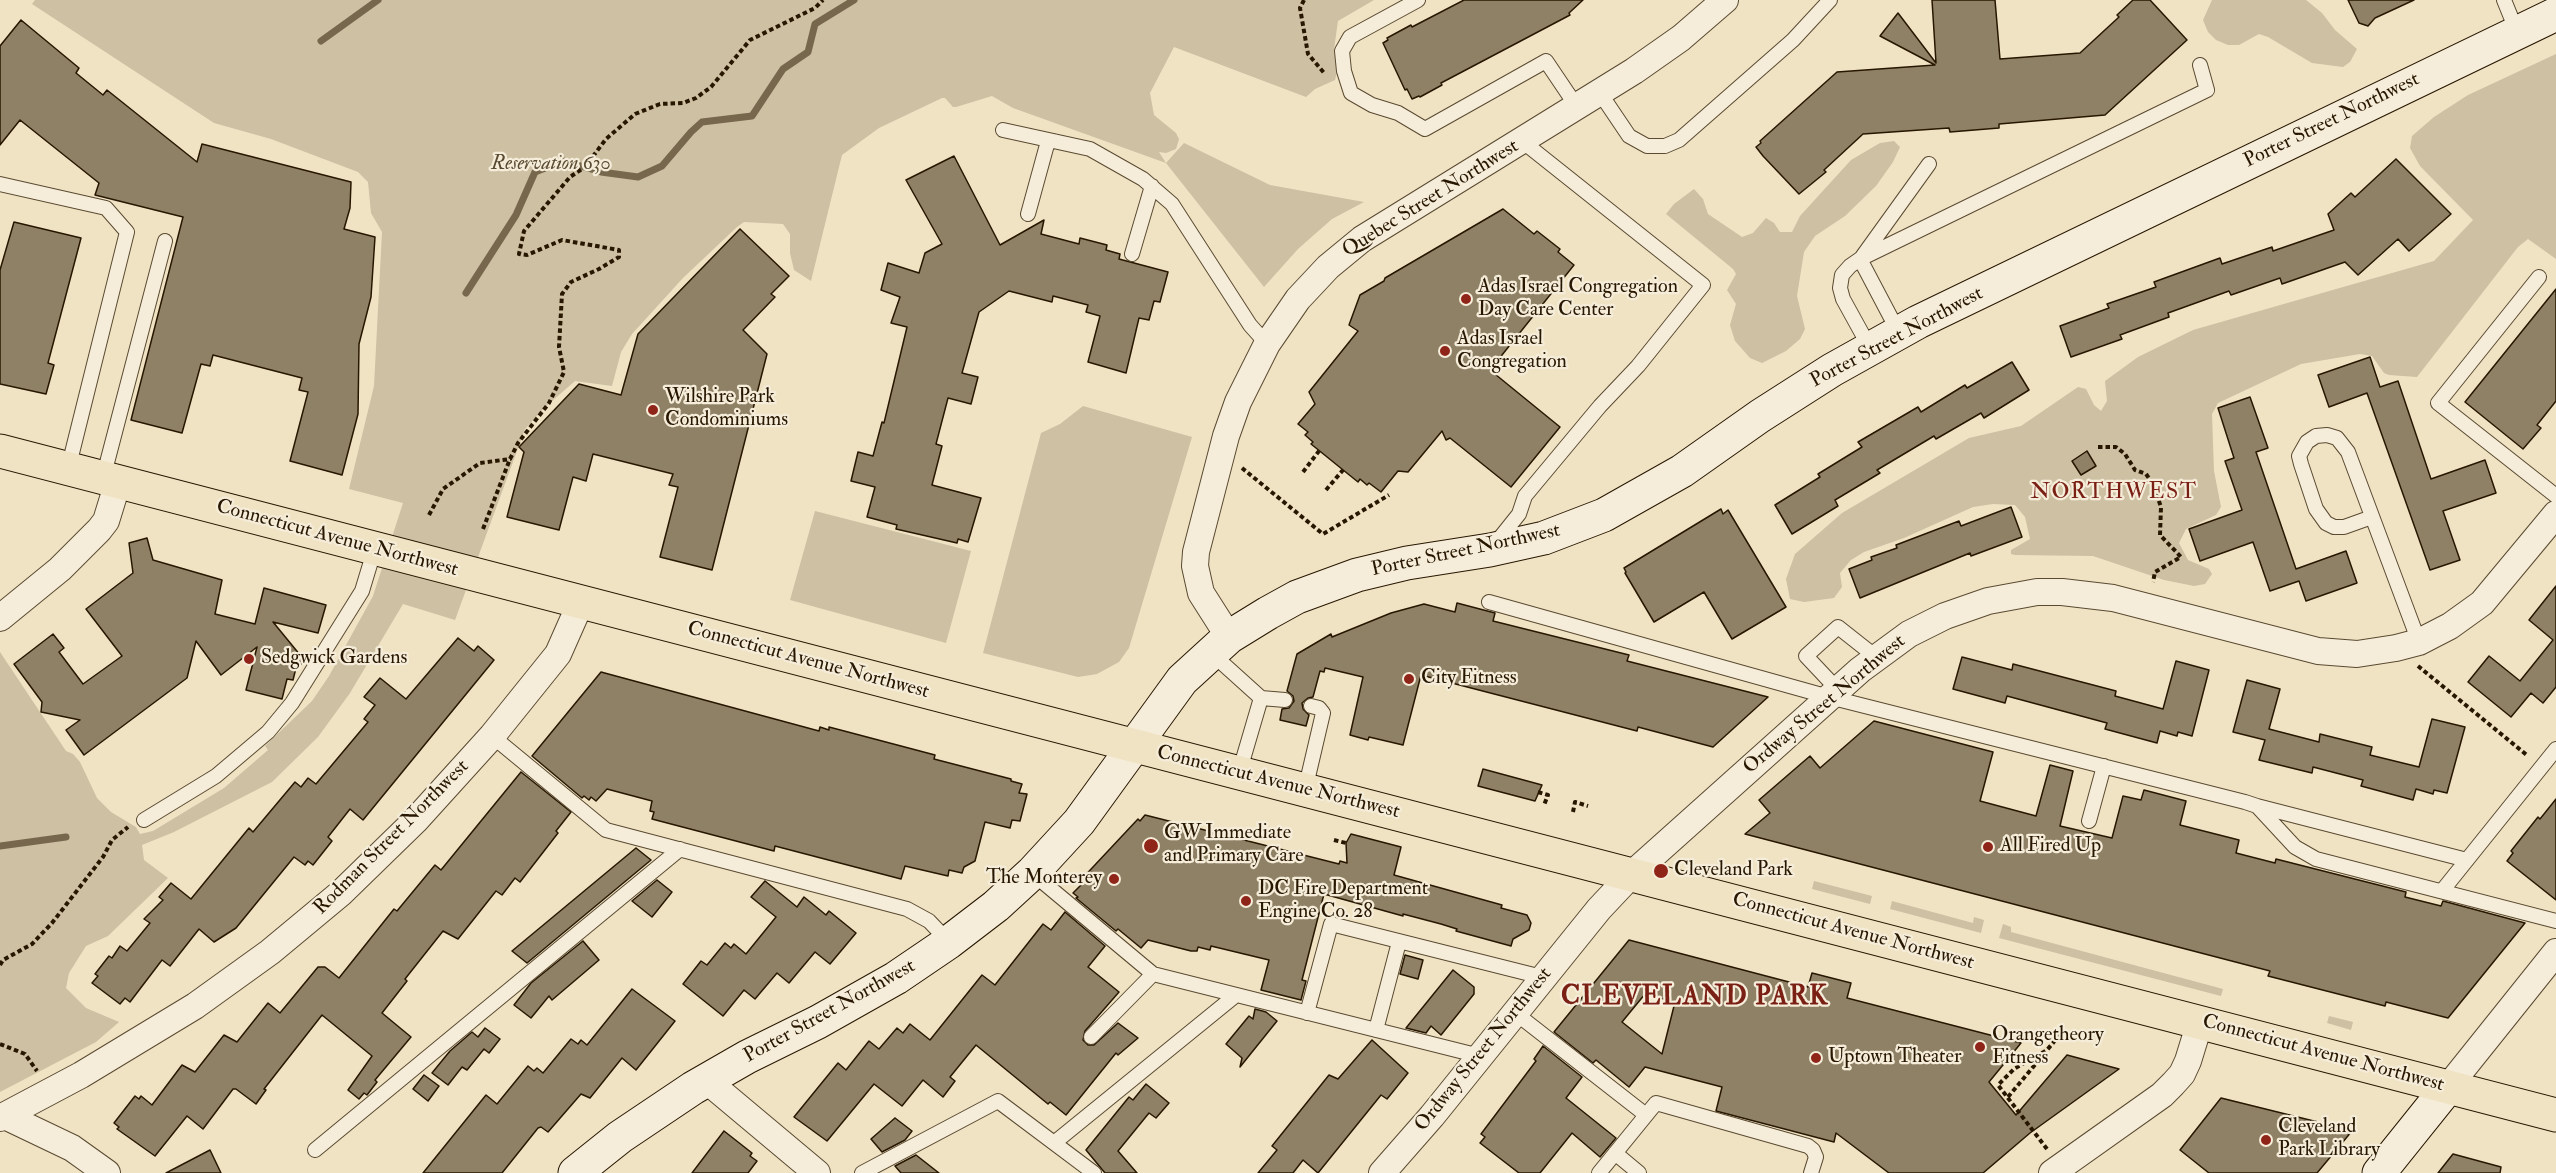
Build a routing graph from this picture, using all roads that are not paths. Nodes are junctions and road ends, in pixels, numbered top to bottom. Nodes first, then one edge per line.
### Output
1 (1418, 0) edge
2 (1725, 0) edge
3 (1830, 0) edge
4 (2504, 0) edge
5 (2556, 14) edge
6 (2517, 32) junction
7 (2200, 65) dead end
8 (1600, 93) junction
9 (1577, 107) junction
10 (1003, 130) dead end
11 (1048, 141) junction
12 (1522, 141) junction
13 (1929, 164) dead end
14 (0, 184) edge
15 (1152, 186) junction
16 (1028, 214) dead end
17 (165, 242) dead end
18 (1132, 254) dead end
19 (1860, 259) junction
20 (2539, 277) dead end
21 (1899, 333) junction
22 (1267, 344) junction
23 (1870, 348) junction
24 (0, 451) edge
25 (68, 469) junction
26 (111, 480) junction
27 (2556, 496) edge
28 (2556, 514) edge
29 (2372, 517) junction
30 (375, 548) junction
31 (1490, 550) junction
32 (581, 602) junction
33 (1490, 602) dead end
34 (0, 618) edge
35 (1219, 644) junction
36 (2407, 645) junction
37 (1876, 657) junction
38 (1834, 693) junction
39 (1262, 698) junction
40 (1285, 700) dead end
41 (1311, 706) dead end
42 (492, 736) junction
43 (1136, 746) junction
44 (2556, 748) edge
45 (2104, 766) junction
46 (1239, 773) junction
47 (1305, 790) junction
48 (2257, 806) junction
49 (144, 820) dead end
50 (2089, 821) dead end
51 (680, 849) junction
52 (2467, 860) junction
53 (1032, 873) junction
54 (1630, 875) junction
55 (2442, 891) junction
56 (2556, 921) edge
57 (949, 942) junction
58 (1399, 942) junction
59 (2556, 952) edge
60 (1153, 974) junction
61 (1542, 977) junction
62 (1236, 995) junction
63 (1514, 1012) junction
64 (1306, 1013) junction
65 (2200, 1022) junction
66 (1376, 1030) junction
67 (1091, 1037) dead end
68 (1480, 1056) junction
69 (706, 1080) junction
70 (2448, 1087) junction
71 (1646, 1115) junction
72 (2556, 1115) edge
73 (2, 1117) edge
74 (1054, 1143) junction
75 (315, 1150) dead end
76 (1615, 1153) junction
77 (2050, 1161) edge
78 (1384, 1172) edge
79 (107, 1173) edge
80 (575, 1173) edge
81 (817, 1173) edge
82 (862, 1173) edge
83 (1094, 1173) edge
84 (1599, 1173) edge
85 (1639, 1173) edge
86 (1811, 1173) edge
87 (2379, 1173) edge

1 - 9 lane
2 - 8 street, Quebec Street Northwest
3 - 8 lane
4 - 6 lane
5 - 6 main road, Porter Street Northwest
6 - 21 main road, Porter Street Northwest
7 - 19 lane
8 - 9 street, Quebec Street Northwest
9 - 12 street, Quebec Street Northwest
10 - 11 lane
11 - 15 lane
11 - 16 lane
12 - 22 street, Quebec Street Northwest
12 - 31 lane
13 - 19 lane
14 - 25 lane
15 - 18 lane
15 - 22 lane
17 - 26 lane
19 - 21 lane
19 - 23 lane
20 - 27 lane
21 - 23 main road, Porter Street Northwest
22 - 35 street, Quebec Street Northwest
23 - 31 main road, Porter Street Northwest
24 - 25 main road, Connecticut Avenue Northwest
25 - 26 main road, Connecticut Avenue Northwest
26 - 30 main road, Connecticut Avenue Northwest
26 - 34 street
28 - 36 street, Ordway Street Northwest
29 - 29 lane
29 - 36 lane
30 - 32 main road, Connecticut Avenue Northwest
30 - 49 lane
31 - 35 main road, Porter Street Northwest
32 - 42 street, Rodman Street Northwest
32 - 43 main road, Connecticut Avenue Northwest
33 - 38 lane
35 - 39 lane
35 - 43 main road, Porter Street Northwest
36 - 37 street, Ordway Street Northwest
37 - 38 street, Ordway Street Northwest
37 - 38 lane
38 - 45 lane
38 - 54 street, Ordway Street Northwest
39 - 40 lane
39 - 46 lane
41 - 47 lane
42 - 51 lane
42 - 73 street, Rodman Street Northwest
43 - 46 main road, Connecticut Avenue Northwest
43 - 53 main road, Porter Street Northwest
44 - 52 lane
45 - 48 lane
45 - 50 lane
46 - 47 main road, Connecticut Avenue Northwest
47 - 54 main road, Connecticut Avenue Northwest
48 - 52 lane
48 - 55 lane
51 - 57 lane
51 - 75 lane
52 - 55 lane
53 - 57 main road, Porter Street Northwest
53 - 60 lane
54 - 61 street, Ordway Street Northwest
54 - 65 main road, Connecticut Avenue Northwest
55 - 56 lane
57 - 69 main road, Porter Street Northwest
58 - 61 lane
58 - 64 lane
58 - 66 lane
59 - 70 street
60 - 62 lane
60 - 67 lane
61 - 63 street, Ordway Street Northwest
62 - 64 lane
62 - 74 lane
63 - 68 street, Ordway Street Northwest
63 - 71 lane
64 - 66 lane
65 - 70 main road, Connecticut Avenue Northwest
65 - 77 street
66 - 68 lane
68 - 78 street, Ordway Street Northwest
69 - 80 main road, Porter Street Northwest
69 - 81 street
70 - 72 main road, Connecticut Avenue Northwest
70 - 87 main road
71 - 76 lane
71 - 86 lane
73 - 79 street
74 - 82 lane
74 - 83 lane
76 - 84 lane
76 - 85 lane

